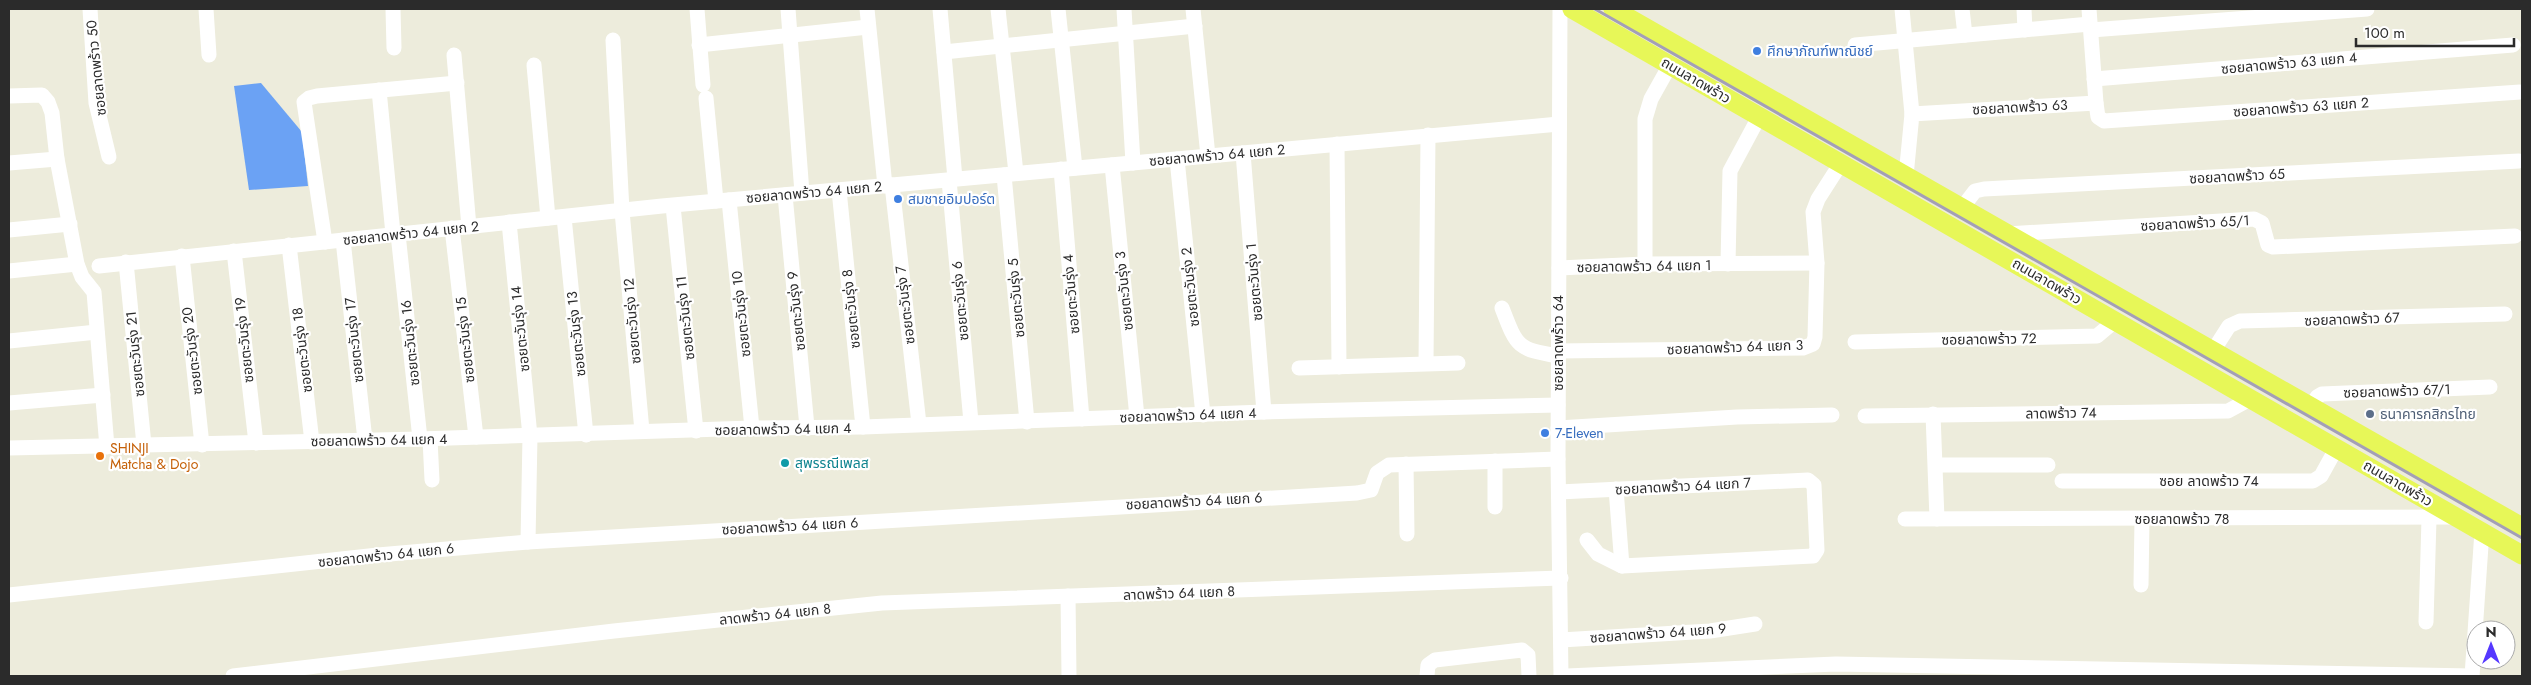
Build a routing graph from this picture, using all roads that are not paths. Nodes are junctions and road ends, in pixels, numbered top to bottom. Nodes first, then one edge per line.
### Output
1 (90, 9) edge
2 (206, 9) edge
3 (393, 9) edge
4 (698, 9) edge
5 (788, 9) edge
6 (866, 9) edge
7 (940, 9) edge
8 (998, 9) edge
9 (1058, 9) edge
10 (1124, 9) edge
11 (1193, 9) edge
12 (1560, 9) edge
13 (1572, 9) edge
14 (1613, 9) edge
15 (1902, 9) edge
16 (1962, 9) edge
17 (2024, 9) edge
18 (2089, 9) edge
19 (2366, 9) edge
20 (1195, 26) junction
21 (868, 27) junction
22 (2090, 27) junction
23 (2026, 30) junction
24 (790, 34) junction
25 (1126, 34) junction
26 (1965, 35) junction
27 (613, 40) dead end
28 (1061, 40) junction
29 (1905, 41) junction
30 (1855, 45) dead end
31 (2513, 45) dead end
32 (698, 46) junction
33 (1002, 46) junction
34 (394, 48) dead end
35 (944, 52) junction
36 (209, 55) dead end
37 (454, 55) dead end
38 (534, 65) dead end
39 (1670, 65) junction
40 (2094, 79) junction
41 (456, 83) junction
42 (379, 90) junction
43 (2520, 92) dead end
44 (9, 96) edge
45 (2096, 103) junction
46 (1912, 114) junction
47 (1759, 116) junction
48 (1560, 124) junction
49 (1428, 135) junction
50 (1336, 144) junction
51 (1243, 152) junction
52 (109, 156) dead end
53 (1208, 156) junction
54 (57, 159) junction
55 (1177, 159) junction
56 (2519, 161) dead end
57 (9, 163) edge
58 (1134, 163) junction
59 (1841, 163) junction
60 (1112, 164) junction
61 (1068, 169) junction
62 (1010, 174) junction
63 (1906, 176) junction
64 (952, 179) junction
65 (888, 185) junction
66 (838, 190) junction
67 (802, 193) junction
68 (785, 195) junction
69 (722, 201) junction
70 (672, 206) junction
71 (1962, 208) junction
72 (622, 211) junction
73 (564, 217) junction
74 (548, 218) junction
75 (509, 222) junction
76 (70, 224) junction
77 (469, 227) junction
78 (9, 230) edge
79 (2008, 234) junction
80 (454, 236) junction
81 (2515, 236) dead end
82 (397, 238) junction
83 (343, 240) junction
84 (324, 242) junction
85 (234, 251) junction
86 (290, 252) junction
87 (182, 256) junction
88 (126, 262) junction
89 (1817, 263) junction
90 (77, 264) junction
91 (1645, 264) junction
92 (1728, 264) junction
93 (99, 266) dead end
94 (1559, 268) junction
95 (9, 271) edge
96 (1502, 308) dead end
97 (2506, 314) dead end
98 (2116, 320) junction
99 (97, 332) junction
100 (9, 341) edge
101 (1855, 342) dead end
102 (2213, 351) junction
103 (1558, 353) junction
104 (1426, 363) junction
105 (1458, 363) dead end
106 (1339, 367) junction
107 (2241, 367) junction
108 (1299, 368) dead end
109 (2229, 385) junction
110 (2490, 387) dead end
111 (103, 395) junction
112 (2252, 398) junction
113 (9, 403) edge
114 (1558, 405) junction
115 (2311, 407) junction
116 (1264, 412) junction
117 (1204, 414) junction
118 (1933, 414) junction
119 (1832, 415) dead end
120 (1866, 416) dead end
121 (1136, 417) junction
122 (1082, 419) junction
123 (971, 422) junction
124 (1028, 422) junction
125 (919, 424) junction
126 (807, 427) junction
127 (863, 427) junction
128 (752, 428) junction
129 (1558, 428) junction
130 (642, 431) junction
131 (696, 431) junction
132 (586, 435) junction
133 (255, 436) junction
134 (530, 436) junction
135 (476, 437) junction
136 (425, 439) junction
137 (365, 440) junction
138 (312, 442) junction
139 (202, 445) junction
140 (144, 446) junction
141 (107, 447) junction
142 (2337, 447) junction
143 (9, 448) edge
144 (1558, 459) junction
145 (1495, 461) junction
146 (1406, 464) junction
147 (1936, 465) junction
148 (2048, 465) dead end
149 (432, 480) dead end
150 (2062, 482) dead end
151 (1616, 489) junction
152 (1559, 492) junction
153 (1495, 507) dead end
154 (2458, 517) junction
155 (1905, 519) dead end
156 (1938, 519) junction
157 (2142, 519) junction
158 (2429, 519) junction
159 (2522, 528) edge
160 (2482, 531) junction
161 (1407, 534) dead end
162 (1587, 540) dead end
163 (528, 542) junction
164 (2522, 554) edge
165 (1622, 566) junction
166 (1561, 578) junction
167 (2141, 585) dead end
168 (9, 595) edge
169 (1068, 596) junction
170 (2426, 622) dead end
171 (1755, 624) dead end
172 (1561, 640) junction
173 (2072, 673) edge
174 (233, 676) edge
175 (1069, 676) edge
176 (1427, 676) edge
177 (1529, 676) edge
178 (1561, 676) edge
179 (1567, 676) edge
180 (2472, 676) edge

1 - 52 street, ซอยลาดพร้าว 50
2 - 36 street
3 - 34 street
4 - 32 street, ซอยตะวันรุ่ง 10
5 - 24 street
6 - 21 street, ซอยตะวันรุ่ง 7
7 - 35 street, ซอยตะวันรุ่ง 6
8 - 33 street, ซอยตะวันรุ่ง 5
9 - 28 street, ซอยตะวันรุ่ง 4
10 - 25 street
11 - 20 street
12 - 48 street, ซอยลาดพร้าว 64
13 - 39 main road, ถนนลาดพร้าว
14 - 63 main road, ถนนลาดพร้าว
15 - 29 street
16 - 26 street
17 - 23 street
18 - 22 street
19 - 22 street
20 - 25 street
20 - 53 street
21 - 24 street
21 - 65 street, ซอยตะวันรุ่ง 7
22 - 23 street
22 - 40 street
23 - 26 street
24 - 32 street
24 - 67 street
25 - 28 street
25 - 58 street
26 - 29 street
27 - 72 street, ซอยตะวันรุ่ง 12
28 - 33 street
28 - 61 street, ซอยตะวันรุ่ง 4
29 - 30 street
29 - 46 street
31 - 40 street, ซอยลาดพร้าว 63 แยก 4
32 - 69 street, ซอยตะวันรุ่ง 10
33 - 35 street
33 - 62 street, ซอยตะวันรุ่ง 5
35 - 64 street, ซอยตะวันรุ่ง 6
37 - 41 street
38 - 74 street
39 - 47 main road, ถนนลาดพร้าว
39 - 91 street
40 - 45 street
41 - 42 street
41 - 77 street
42 - 82 street, ซอยตะวันรุ่ง 16
42 - 84 street
43 - 45 street, ซอยลาดพร้าว 63 แยก 2
44 - 54 street
45 - 46 street, ซอยลาดพร้าว 63
46 - 63 street
47 - 59 main road, ถนนลาดพร้าว
47 - 92 street
48 - 49 street, ซอยลาดพร้าว 64 แยก 2
48 - 94 street, ซอยลาดพร้าว 64
49 - 50 street, ซอยลาดพร้าว 64 แยก 2
49 - 104 street
50 - 51 street, ซอยลาดพร้าว 64 แยก 2
50 - 106 street
51 - 53 street, ซอยลาดพร้าว 64 แยก 2
51 - 116 street, ซอยตะวันรุ่ง 1
53 - 55 street, ซอยลาดพร้าว 64 แยก 2
54 - 57 street
54 - 76 street
55 - 58 street, ซอยลาดพร้าว 64 แยก 2
55 - 117 street, ซอยตะวันรุ่ง 2
56 - 71 street, ซอยลาดพร้าว 65
58 - 60 street, ซอยลาดพร้าว 64 แยก 2
59 - 89 street, ซอยลาดพร้าว 64 แยก 3
59 - 98 main road, ถนนลาดพร้าว
60 - 61 street, ซอยลาดพร้าว 64 แยก 2
60 - 121 street, ซอยตะวันรุ่ง 3
61 - 62 street, ซอยลาดพร้าว 64 แยก 2
61 - 122 street, ซอยตะวันรุ่ง 4
62 - 64 street, ซอยลาดพร้าว 64 แยก 2
62 - 124 street, ซอยตะวันรุ่ง 5
63 - 71 main road, ถนนลาดพร้าว
64 - 65 street, ซอยลาดพร้าว 64 แยก 2
64 - 123 street, ซอยตะวันรุ่ง 6
65 - 66 street, ซอยลาดพร้าว 64 แยก 2
65 - 125 street, ซอยตะวันรุ่ง 7
66 - 67 street, ซอยลาดพร้าว 64 แยก 2
66 - 127 street, ซอยตะวันรุ่ง 8
67 - 68 street, ซอยลาดพร้าว 64 แยก 2
68 - 69 street, ซอยลาดพร้าว 64 แยก 2
68 - 126 street, ซอยตะวันรุ่ง 9
69 - 70 street, ซอยลาดพร้าว 64 แยก 2
69 - 128 street, ซอยตะวันรุ่ง 10
70 - 72 street, ซอยลาดพร้าว 64 แยก 2
70 - 131 street, ซอยตะวันรุ่ง 11
71 - 79 main road, ถนนลาดพร้าว
72 - 73 street, ซอยลาดพร้าว 64 แยก 2
72 - 130 street, ซอยตะวันรุ่ง 12
73 - 74 street, ซอยลาดพร้าว 64 แยก 2
73 - 132 street, ซอยตะวันรุ่ง 13
74 - 75 street, ซอยลาดพร้าว 64 แยก 2
75 - 77 street, ซอยลาดพร้าว 64 แยก 2
75 - 134 street, ซอยตะวันรุ่ง 14
76 - 78 street
76 - 90 street
77 - 80 street, ซอยลาดพร้าว 64 แยก 2
79 - 81 street, ซอยลาดพร้าว 65/1
79 - 102 main road, ถนนลาดพร้าว
80 - 82 street, ซอยลาดพร้าว 64 แยก 2
80 - 135 street, ซอยตะวันรุ่ง 15
82 - 83 street, ซอยลาดพร้าว 64 แยก 2
82 - 136 street, ซอยตะวันรุ่ง 16
83 - 84 street, ซอยลาดพร้าว 64 แยก 2
83 - 137 street, ซอยตะวันรุ่ง 17
84 - 86 street, ซอยลาดพร้าว 64 แยก 2
85 - 86 street, ซอยลาดพร้าว 64 แยก 2
85 - 87 street, ซอยลาดพร้าว 64 แยก 2
85 - 133 street, ซอยตะวันรุ่ง 19
86 - 138 street, ซอยตะวันรุ่ง 18
87 - 88 street, ซอยลาดพร้าว 64 แยก 2
87 - 139 street, ซอยตะวันรุ่ง 20
88 - 93 street, ซอยลาดพร้าว 64 แยก 2
88 - 140 street, ซอยตะวันรุ่ง 21
89 - 92 street, ซอยลาดพร้าว 64 แยก 1
89 - 103 street, ซอยลาดพร้าว 64 แยก 3
90 - 95 street
90 - 99 street
91 - 92 street, ซอยลาดพร้าว 64 แยก 1
91 - 94 street, ซอยลาดพร้าว 64 แยก 1
94 - 103 street, ซอยลาดพร้าว 64
96 - 103 street, ซอยลาดพร้าว 64 แยก 3
97 - 102 street, ซอยลาดพร้าว 67
98 - 101 street, ซอยลาดพร้าว 72
98 - 109 main road, ถนนลาดพร้าว
99 - 100 street
99 - 111 street
102 - 107 main road, ถนนลาดพร้าว
103 - 114 street, ซอยลาดพร้าว 64
104 - 105 street
104 - 106 street
106 - 108 street
107 - 109 main road
107 - 115 main road, ถนนลาดพร้าว
109 - 112 main road, ถนนลาดพร้าว
110 - 115 street, ซอยลาดพร้าว 67/1
111 - 113 street
111 - 141 street
112 - 118 street, ลาดพร้าว 74
112 - 142 main road, ถนนลาดพร้าว
114 - 116 street, ซอยลาดพร้าว 64 แยก 4
114 - 129 street, ซอยลาดพร้าว 64
115 - 159 main road, ถนนลาดพร้าว
116 - 117 street, ซอยลาดพร้าว 64 แยก 4
117 - 121 street, ซอยลาดพร้าว 64 แยก 4
118 - 120 street, ลาดพร้าว 74
118 - 147 street
119 - 129 street
121 - 122 street, ซอยลาดพร้าว 64 แยก 4
122 - 124 street, ซอยลาดพร้าว 64 แยก 4
123 - 124 street, ซอยลาดพร้าว 64 แยก 4
123 - 125 street, ซอยลาดพร้าว 64 แยก 4
125 - 127 street, ซอยลาดพร้าว 64 แยก 4
126 - 127 street, ซอยลาดพร้าว 64 แยก 4
126 - 128 street, ซอยลาดพร้าว 64 แยก 4
128 - 131 street, ซอยลาดพร้าว 64 แยก 4
129 - 144 street, ซอยลาดพร้าว 64
130 - 131 street, ซอยลาดพร้าว 64 แยก 4
130 - 132 street, ซอยลาดพร้าว 64 แยก 4
132 - 134 street, ซอยลาดพร้าว 64 แยก 4
133 - 138 street, ซอยลาดพร้าว 64 แยก 4
133 - 139 street, ซอยลาดพร้าว 64 แยก 4
134 - 135 street, ซอยลาดพร้าว 64 แยก 4
134 - 163 street, ซอยตะวันรุ่ง 14
135 - 136 street, ซอยลาดพร้าว 64 แยก 4
136 - 137 street, ซอยลาดพร้าว 64 แยก 4
136 - 149 street, ซอยตะวันรุ่ง 16
137 - 138 street, ซอยลาดพร้าว 64 แยก 4
139 - 140 street, ซอยลาดพร้าว 64 แยก 4
140 - 141 street, ซอยลาดพร้าว 64 แยก 4
141 - 143 street, ซอยลาดพร้าว 64 แยก 4
142 - 150 street, ซอย ลาดพร้าว 74
142 - 154 main road, ถนนลาดพร้าว
144 - 145 street, ซอยลาดพร้าว 64 แยก 6
144 - 152 street, ซอยลาดพร้าว 64
145 - 146 street, ซอยลาดพร้าว 64 แยก 6
145 - 153 street
146 - 161 street
146 - 163 street, ซอยลาดพร้าว 64 แยก 6
147 - 148 street
147 - 156 street
151 - 152 street, ซอยลาดพร้าว 64 แยก 7
151 - 165 street
151 - 165 street, ซอยลาดพร้าว 64 แยก 7
152 - 166 street, ซอยลาดพร้าว 64
154 - 158 street, ซอยลาดพร้าว 78
154 - 160 main road, ถนนลาดพร้าว
155 - 156 street, ซอยลาดพร้าว 78
156 - 157 street, ซอยลาดพร้าว 78
157 - 158 street, ซอยลาดพร้าว 78
157 - 167 street
158 - 170 street
160 - 164 main road, ถนนลาดพร้าว
160 - 180 street
162 - 165 street
163 - 168 street, ซอยลาดพร้าว 64 แยก 6
166 - 169 street, ลาดพร้าว 64 แยก 8
166 - 172 street, ซอยลาดพร้าว 64
169 - 174 street, ลาดพร้าว 64 แยก 8
169 - 175 street
171 - 172 street, ซอยลาดพร้าว 64 แยก 9
172 - 178 street, ซอยลาดพร้าว 64
173 - 179 street
173 - 180 street
176 - 177 street

